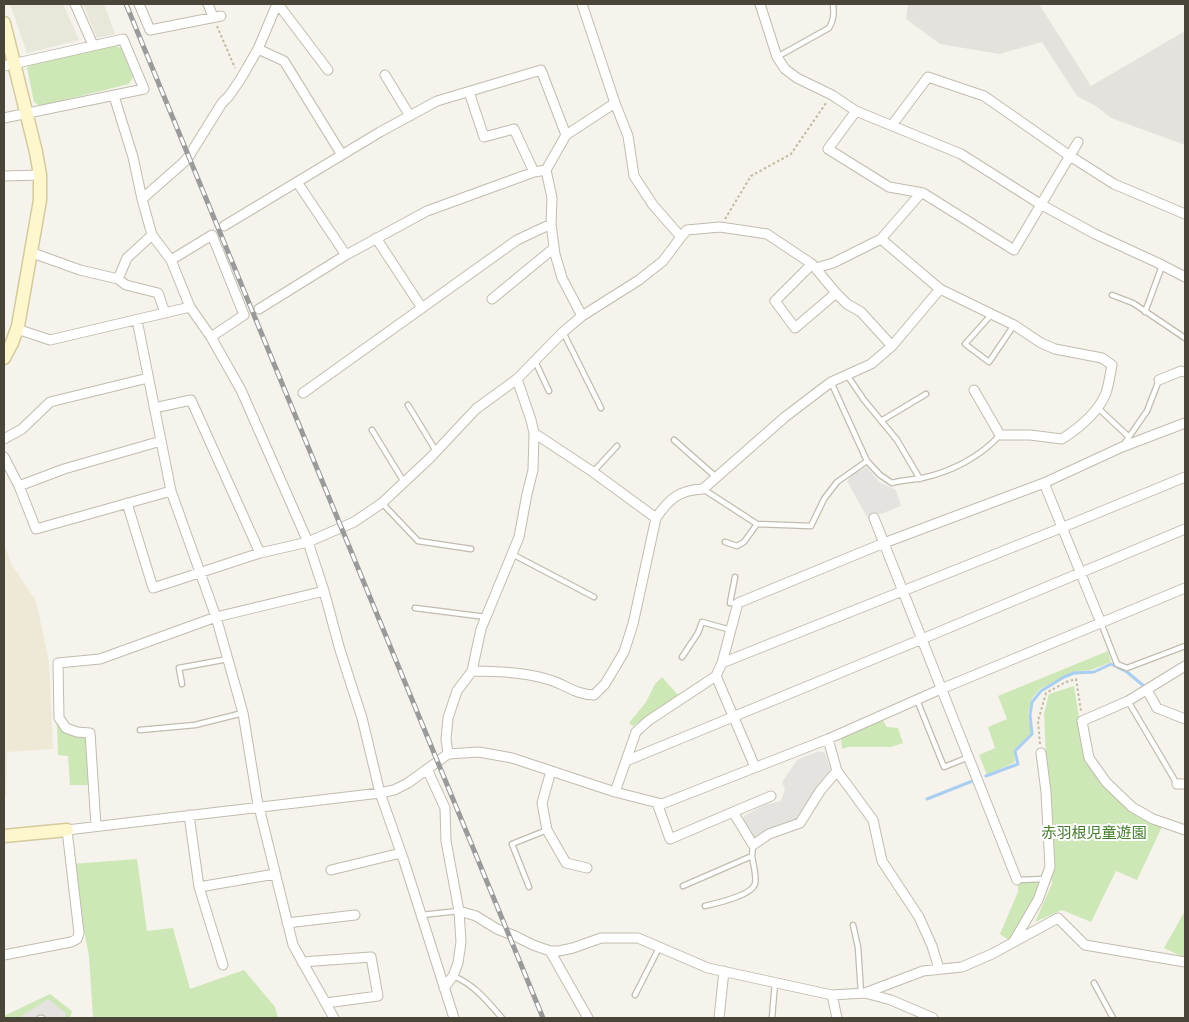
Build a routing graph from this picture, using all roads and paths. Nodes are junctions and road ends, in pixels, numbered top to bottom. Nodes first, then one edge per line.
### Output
1 (75, 4) edge
2 (139, 4) edge
3 (208, 4) edge
4 (278, 4) edge
5 (582, 4) edge
6 (760, 4) edge
7 (833, 4) edge
8 (217, 17) junction
9 (4, 23) edge
10 (93, 45) junction
11 (258, 49) junction
12 (777, 57) junction
13 (9, 64) edge
14 (328, 70) dead end
15 (384, 75) dead end
16 (240, 80) junction
17 (469, 92) junction
18 (832, 95) junction
19 (114, 96) junction
20 (614, 103) junction
21 (856, 111) junction
22 (26, 113) junction
23 (410, 116) junction
24 (4, 118) edge
25 (892, 125) junction
26 (566, 135) junction
27 (1078, 142) dead end
28 (342, 154) junction
29 (1070, 156) junction
30 (546, 170) junction
31 (534, 172) junction
32 (40, 175) junction
33 (4, 176) edge
34 (297, 182) junction
35 (921, 193) junction
36 (142, 199) junction
37 (1040, 204) junction
38 (1185, 214) edge
39 (551, 224) junction
40 (224, 226) dead end
41 (720, 227) junction
42 (152, 234) junction
43 (680, 237) junction
44 (376, 238) junction
45 (882, 239) junction
46 (554, 248) junction
47 (30, 252) junction
48 (346, 255) junction
49 (171, 260) junction
50 (1162, 265) junction
51 (814, 266) junction
52 (1185, 277) edge
53 (118, 279) junction
54 (940, 289) junction
55 (836, 293) junction
56 (1112, 296) dead end
57 (492, 299) dead end
58 (190, 306) junction
59 (422, 308) junction
60 (259, 309) dead end
61 (165, 312) junction
62 (1146, 312) junction
63 (992, 314) junction
64 (582, 316) junction
65 (136, 320) junction
66 (1014, 325) junction
67 (17, 328) junction
68 (563, 332) junction
69 (211, 336) junction
70 (1185, 338) edge
71 (892, 346) junction
72 (4, 358) edge
73 (535, 361) junction
74 (1185, 372) edge
75 (847, 375) junction
76 (148, 378) junction
77 (517, 379) junction
78 (1159, 380) joint
79 (831, 382) junction
80 (974, 390) dead end
81 (549, 391) dead end
82 (303, 393) dead end
83 (926, 394) dead end
84 (408, 405) dead end
85 (154, 408) junction
86 (601, 408) dead end
87 (1098, 408) junction
88 (881, 421) junction
89 (1185, 424) edge
90 (372, 430) dead end
91 (534, 433) junction
92 (1000, 435) junction
93 (1130, 437) junction
94 (4, 439) edge
95 (674, 440) dead end
96 (161, 441) junction
97 (617, 446) dead end
98 (1122, 446) junction
99 (436, 451) junction
100 (4, 457) edge
101 (867, 461) junction
102 (593, 472) junction
103 (716, 477) junction
104 (1185, 477) edge
105 (920, 478) junction
106 (404, 482) junction
107 (1044, 483) junction
108 (19, 486) junction
109 (703, 489) junction
110 (171, 491) junction
111 (126, 503) junction
112 (382, 503) junction
113 (656, 518) junction
114 (874, 518) dead end
115 (758, 524) junction
116 (1061, 528) junction
117 (1185, 528) edge
118 (308, 542) junction
119 (725, 542) dead end
120 (884, 543) junction
121 (471, 549) dead end
122 (260, 553) junction
123 (512, 554) junction
124 (200, 572) junction
125 (1080, 573) junction
126 (735, 577) dead end
127 (1185, 588) edge
128 (324, 591) junction
129 (903, 592) junction
130 (594, 597) dead end
131 (738, 604) junction
132 (415, 608) dead end
133 (216, 617) junction
134 (486, 617) junction
135 (1101, 623) junction
136 (731, 630) junction
137 (922, 639) junction
138 (1185, 646) edge
139 (682, 657) dead end
140 (229, 659) junction
141 (722, 664) junction
142 (1185, 666) edge
143 (472, 671) junction
144 (716, 676) junction
145 (182, 684) dead end
146 (941, 688) junction
147 (1147, 690) junction
148 (917, 700) junction
149 (1128, 701) junction
150 (243, 713) junction
151 (734, 717) junction
152 (1185, 719) edge
153 (1082, 721) junction
154 (140, 730) dead end
155 (828, 739) junction
156 (1041, 753) joint
157 (448, 754) junction
158 (969, 757) junction
159 (626, 761) junction
160 (755, 766) junction
161 (427, 769) junction
162 (551, 771) junction
163 (837, 771) junction
164 (1181, 784) edge
165 (615, 792) junction
166 (380, 793) junction
167 (771, 796) dead end
168 (657, 803) junction
169 (258, 806) junction
170 (734, 812) junction
171 (189, 815) junction
172 (96, 826) junction
173 (67, 830) junction
174 (547, 830) junction
175 (1185, 830) edge
176 (4, 836) edge
177 (753, 845) junction
178 (401, 853) junction
179 (752, 856) junction
180 (587, 868) dead end
181 (331, 870) dead end
182 (275, 874) junction
183 (1046, 879) junction
184 (1017, 880) joint
185 (683, 886) dead end
186 (199, 887) junction
187 (529, 887) dead end
188 (706, 906) dead end
189 (459, 911) junction
190 (355, 915) dead end
191 (422, 915) junction
192 (287, 923) junction
193 (854, 925) dead end
194 (1014, 942) junction
195 (660, 946) junction
196 (550, 951) junction
197 (4, 955) edge
198 (302, 962) junction
199 (1185, 962) edge
200 (222, 965) dead end
201 (939, 969) junction
202 (724, 971) junction
203 (453, 976) junction
204 (775, 981) junction
205 (1094, 982) dead end
206 (444, 988) junction
207 (863, 994) junction
208 (635, 995) dead end
209 (832, 995) junction
210 (326, 1003) junction
211 (334, 1018) edge
212 (454, 1018) edge
213 (502, 1018) edge
214 (588, 1018) edge
215 (719, 1018) edge
216 (772, 1018) edge
217 (837, 1018) edge
218 (933, 1018) edge
219 (1113, 1018) edge

1 - 10 street
2 - 8 street
3 - 8 street
4 - 11 street
4 - 14 street
5 - 20 street
6 - 12 street
7 - 12 lane
8 - 16 path
9 - 13 street
10 - 13 street
10 - 19 street
11 - 16 street
11 - 28 street
12 - 18 street
13 - 22 street
15 - 23 street
16 - 36 street
17 - 23 street
17 - 26 street
17 - 31 street
18 - 21 street
18 - 41 path
19 - 22 street
19 - 36 street
20 - 26 street
20 - 43 street
21 - 25 street
21 - 35 street
22 - 24 street
22 - 32 street
23 - 28 street
25 - 29 street
25 - 37 street
26 - 30 street
27 - 29 street
28 - 34 street
29 - 37 street
29 - 38 street
30 - 31 street
30 - 39 street
31 - 44 street
32 - 33 street
32 - 47 street
34 - 40 street
34 - 48 street
35 - 37 street
35 - 45 street
36 - 42 street
37 - 50 street
39 - 46 street
39 - 59 street
41 - 43 street
41 - 51 street
42 - 49 street
42 - 53 street
43 - 64 street
44 - 48 street
44 - 59 street
45 - 51 street
45 - 54 street
46 - 57 street
46 - 64 street
47 - 53 street
47 - 67 street
48 - 60 street
49 - 58 street
49 - 69 street
50 - 52 street
50 - 62 lane
51 - 55 street
51 - 55 street
53 - 61 street
54 - 63 street
54 - 71 street
55 - 71 street
56 - 62 lane
58 - 61 street
58 - 69 street
59 - 82 street
61 - 65 street
62 - 70 lane
63 - 66 street
63 - 66 lane
64 - 68 street
65 - 67 street
65 - 76 street
66 - 87 street
67 - 72 street
68 - 73 street
68 - 86 lane
69 - 118 street
71 - 75 street
73 - 77 street
73 - 81 lane
74 - 78 street
75 - 79 street
75 - 88 lane
76 - 85 street
76 - 94 street
77 - 91 street
77 - 99 street
78 - 93 lane
79 - 101 lane
79 - 103 street
80 - 92 street
83 - 88 lane
84 - 99 lane
85 - 96 street
85 - 122 street
87 - 92 street
87 - 93 lane
88 - 105 lane
89 - 98 street
90 - 106 lane
91 - 102 street
91 - 123 street
92 - 105 lane
93 - 98 lane
95 - 103 lane
96 - 108 street
96 - 110 street
97 - 102 lane
98 - 107 street
99 - 106 street
100 - 108 street
101 - 105 lane
101 - 115 lane
102 - 113 street
103 - 109 street
104 - 116 street
106 - 112 street
107 - 116 street
107 - 120 street
108 - 111 street
109 - 113 street
109 - 115 lane
110 - 111 street
110 - 124 street
111 - 124 street
112 - 118 street
112 - 121 lane
113 - 143 street
114 - 120 street
115 - 119 lane
116 - 125 street
116 - 129 street
117 - 125 street
118 - 122 street
118 - 128 street
120 - 129 street
120 - 131 street
122 - 124 street
123 - 130 lane
123 - 134 street
124 - 133 street
125 - 135 street
125 - 137 street
126 - 131 lane
127 - 135 street
128 - 133 street
128 - 166 street
129 - 137 street
129 - 141 street
131 - 136 street
132 - 134 lane
133 - 140 street
133 - 172 street
134 - 143 street
135 - 138 lane
135 - 146 street
136 - 139 lane
136 - 141 street
137 - 146 street
137 - 151 street
140 - 145 lane
140 - 150 street
141 - 144 street
142 - 147 street
143 - 157 street
144 - 151 street
144 - 159 street
146 - 148 street
146 - 158 street
147 - 149 street
147 - 152 street
148 - 155 street
148 - 158 lane
149 - 153 street
149 - 164 lane
150 - 154 lane
150 - 169 street
151 - 159 street
151 - 160 street
153 - 156 path
153 - 175 street
155 - 160 street
155 - 163 street
156 - 183 street
157 - 161 street
157 - 162 street
158 - 184 street
159 - 165 street
160 - 168 street
161 - 166 street
161 - 189 street
162 - 165 street
162 - 174 street
163 - 177 street
163 - 201 street
165 - 168 street
166 - 169 street
166 - 178 street
167 - 170 street
168 - 170 street
169 - 171 street
169 - 182 street
170 - 177 street
171 - 172 street
171 - 186 street
172 - 173 street
173 - 176 street
173 - 197 street
174 - 180 street
174 - 187 lane
177 - 179 lane
178 - 181 street
178 - 191 street
179 - 185 lane
179 - 188 lane
182 - 186 street
182 - 192 street
183 - 184 lane
183 - 194 street
186 - 200 street
189 - 191 lane
189 - 196 street
189 - 203 street
190 - 192 street
191 - 206 street
192 - 198 street
193 - 207 lane
194 - 199 street
194 - 201 street
195 - 196 street
195 - 202 street
195 - 208 lane
196 - 214 street
198 - 210 street
198 - 210 street
201 - 207 street
202 - 204 street
202 - 215 street
203 - 206 street
203 - 213 lane
204 - 209 street
204 - 216 lane
205 - 219 lane
206 - 212 street
207 - 209 street
207 - 218 street
209 - 217 street
210 - 211 street

